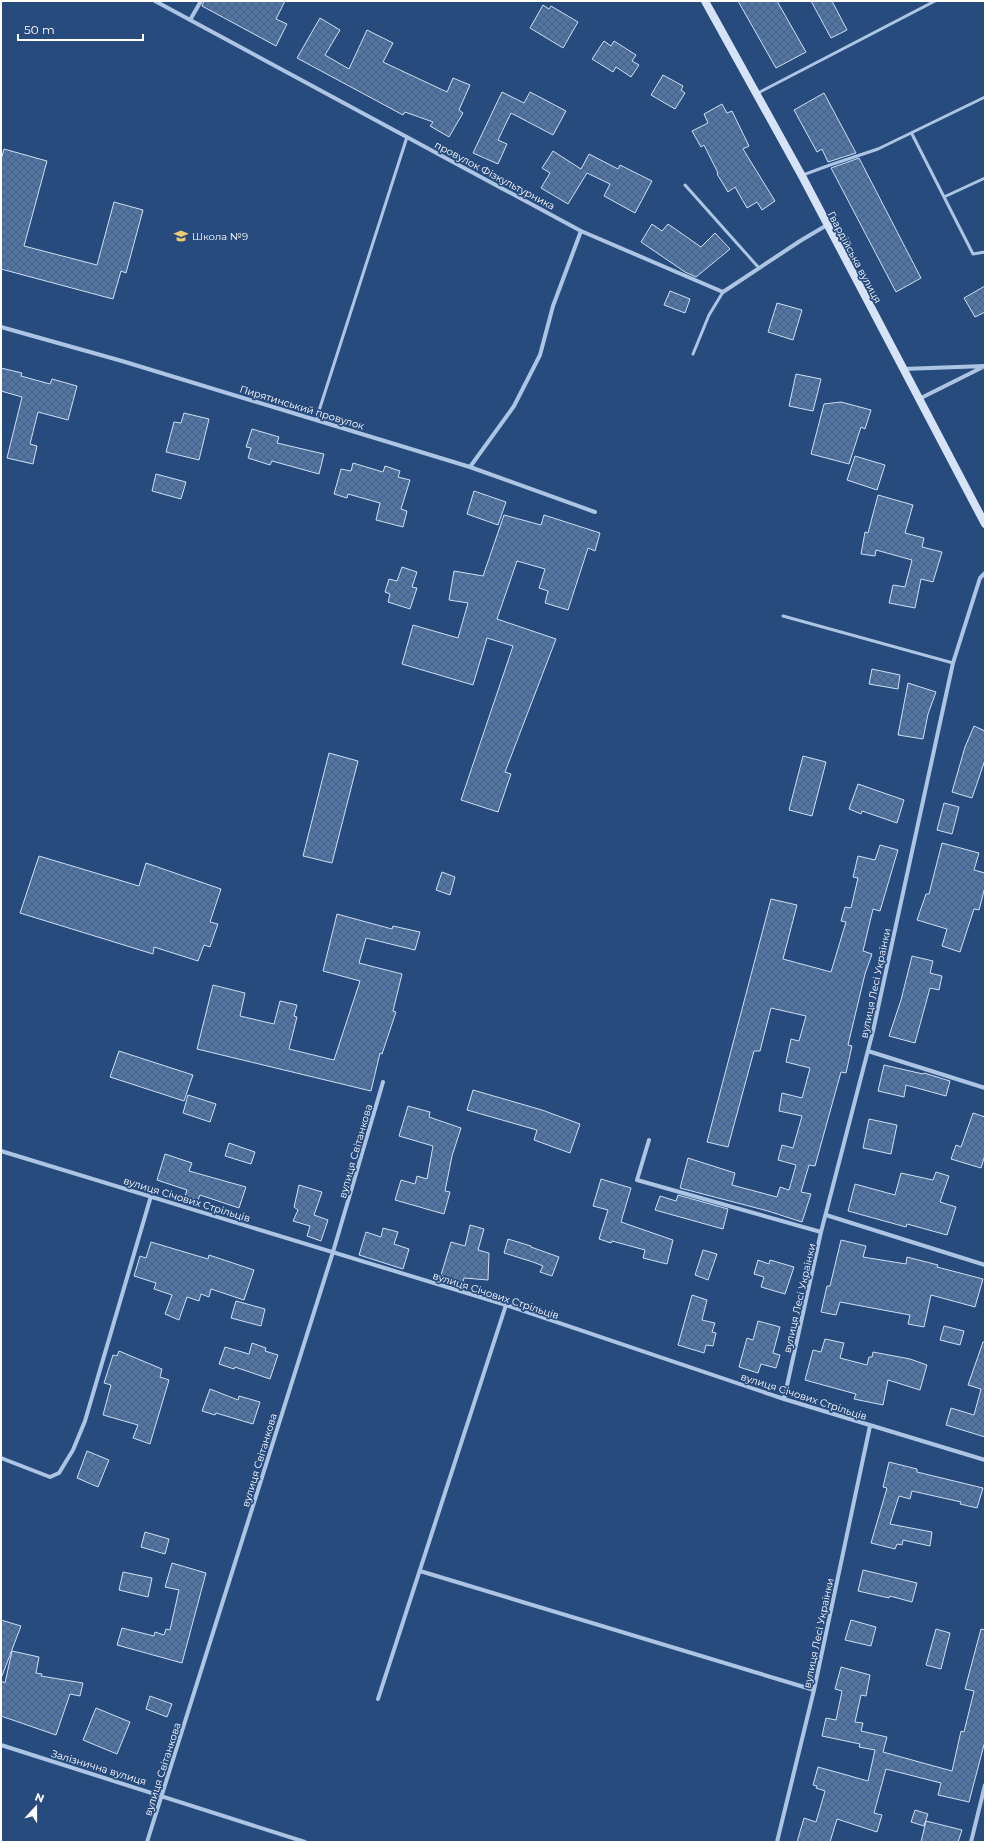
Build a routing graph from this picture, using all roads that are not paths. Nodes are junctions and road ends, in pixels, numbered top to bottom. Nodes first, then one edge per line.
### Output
1 (156, 1) edge
2 (201, 1) edge
3 (705, 1) edge
4 (935, 1) edge
5 (190, 20) junction
6 (757, 94) junction
7 (985, 97) edge
8 (912, 134) junction
9 (407, 137) junction
10 (802, 176) junction
11 (985, 178) edge
12 (685, 185) dead end
13 (944, 197) junction
14 (827, 225) junction
15 (582, 231) junction
16 (985, 252) edge
17 (759, 268) junction
18 (723, 292) junction
19 (1, 327) edge
20 (693, 354) dead end
21 (985, 366) edge
22 (902, 369) junction
23 (920, 399) junction
24 (316, 420) junction
25 (470, 467) junction
26 (595, 512) dead end
27 (985, 524) edge
28 (985, 573) edge
29 (784, 616) dead end
30 (953, 663) junction
31 (868, 1051) junction
32 (383, 1082) dead end
33 (985, 1088) edge
34 (649, 1140) dead end
35 (1, 1151) edge
36 (150, 1196) junction
37 (826, 1215) junction
38 (821, 1232) junction
39 (333, 1252) junction
40 (985, 1265) edge
41 (506, 1306) junction
42 (784, 1398) junction
43 (870, 1426) junction
44 (1, 1458) edge
45 (985, 1460) edge
46 (420, 1571) junction
47 (814, 1690) junction
48 (378, 1699) dead end
49 (1, 1745) edge
50 (985, 1785) edge
51 (163, 1795) junction
52 (147, 1842) edge
53 (305, 1842) edge
54 (777, 1842) edge
55 (971, 1842) edge

1 - 5 street, провулок Фізкультурника
2 - 5 street
3 - 6 main road, Гвардійська вулиця
4 - 6 lane
5 - 9 street, провулок Фізкультурника
6 - 10 main road, Гвардійська вулиця
7 - 8 lane
8 - 10 lane
8 - 13 lane
9 - 15 street, провулок Фізкультурника
9 - 24 lane
10 - 14 main road, Гвардійська вулиця
11 - 13 lane
12 - 17 lane
13 - 16 lane
14 - 17 street
14 - 22 main road, Гвардійська вулиця
15 - 18 street, провулок Фізкультурника
15 - 25 street
17 - 18 street
18 - 20 lane
19 - 24 street, Пирятинський провулок
21 - 22 street
21 - 23 street
22 - 23 main road, Гвардійська вулиця
23 - 27 main road, Гвардійська вулиця
24 - 25 street, Пирятинський провулок
25 - 26 street, Пирятинський провулок
28 - 30 street, вулиця Лесі Українки
29 - 30 lane
30 - 31 street, вулиця Лесі Українки
31 - 33 street
31 - 37 street, вулиця Лесі Українки
32 - 39 street, вулиця Світанкова
34 - 38 street
35 - 36 street, вулиця Січових Стрільців
36 - 39 street, вулиця Січових Стрільців
36 - 44 street
37 - 38 street, вулиця Лесі Українки
37 - 40 street
38 - 42 street, вулиця Лесі Українки
39 - 41 street, вулиця Січових Стрільців
39 - 51 street, вулиця Світанкова
41 - 42 street, вулиця Січових Стрільців
41 - 46 street
42 - 43 street, вулиця Січових Стрільців
43 - 45 street, вулиця Січових Стрільців
43 - 47 street, вулиця Лесі Українки
46 - 47 street
46 - 48 street
47 - 54 street, вулиця Лесі Українки
49 - 51 street, Залізнична вулиця
50 - 55 street
51 - 52 street, вулиця Світанкова
51 - 53 street, Залізнична вулиця

